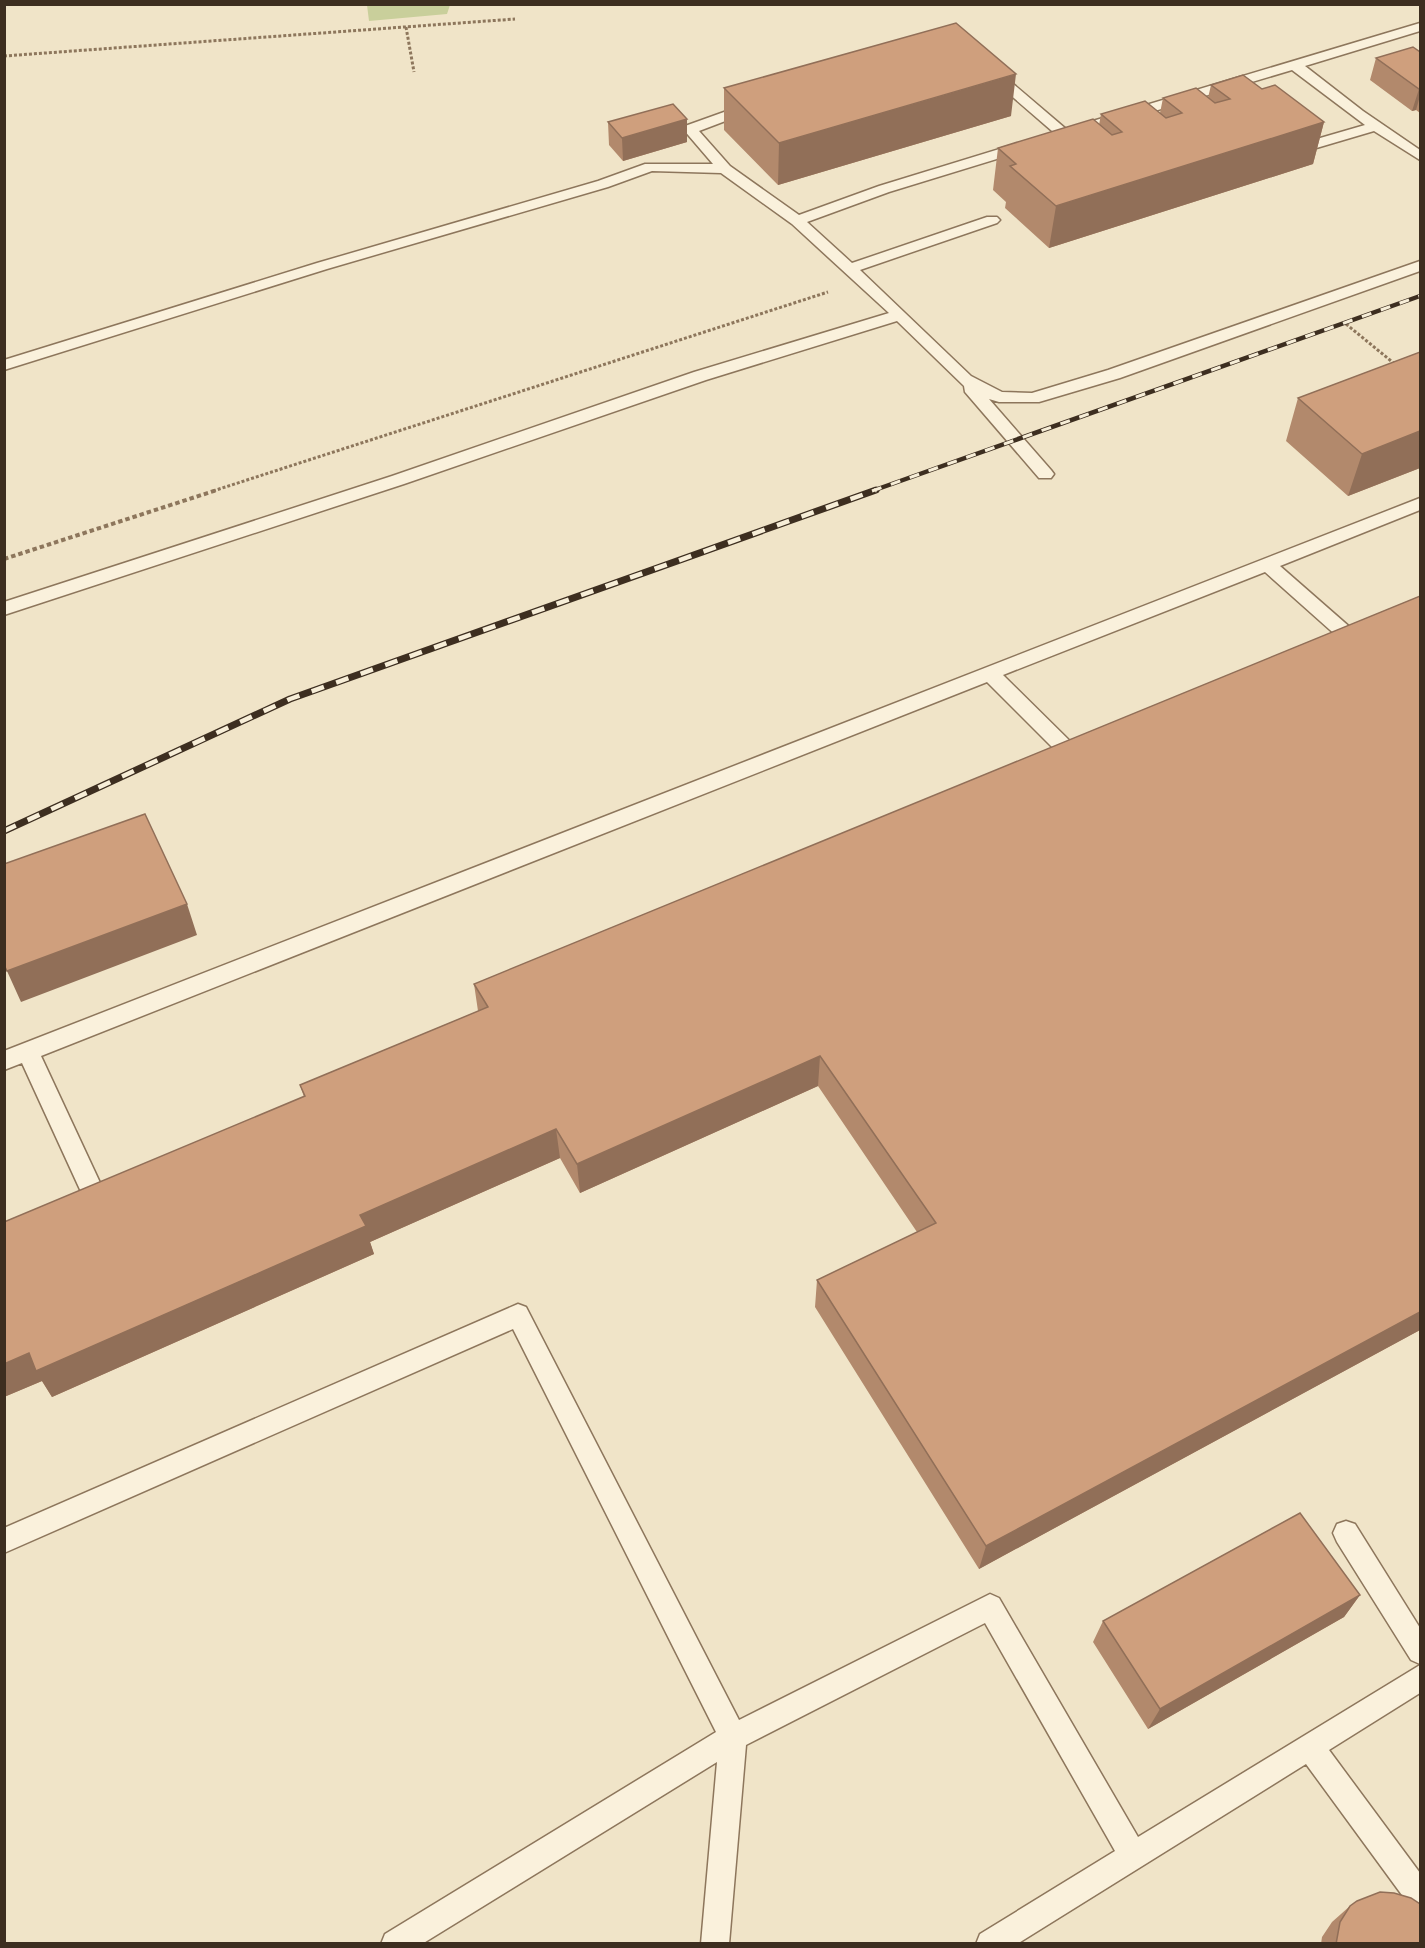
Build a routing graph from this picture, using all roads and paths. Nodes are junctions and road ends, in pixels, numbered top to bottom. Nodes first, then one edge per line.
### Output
1 (515, 19) dead end
2 (406, 27) junction
3 (1420, 27) edge
4 (4, 56) edge
5 (1295, 65) junction
6 (985, 68) edge
7 (414, 72) dead end
8 (761, 103) edge
9 (1376, 126) junction
10 (1064, 134) junction
11 (1420, 141) edge
12 (1308, 146) edge
13 (1405, 146) junction
14 (999, 154) junction
15 (1420, 156) edge
16 (1011, 168) edge
17 (725, 169) junction
18 (992, 220) dead end
19 (796, 221) junction
20 (1420, 266) edge
21 (849, 269) junction
22 (862, 281) junction
23 (1314, 303) junction
24 (900, 315) junction
25 (4, 365) edge
26 (1405, 371) edge
27 (965, 380) junction
28 (1046, 474) dead end
29 (1420, 504) edge
30 (4, 559) edge
31 (1267, 564) junction
32 (4, 609) edge
33 (1354, 641) edge
34 (990, 673) junction
35 (1071, 754) edge
36 (28, 1052) junction
37 (4, 1061) edge
38 (128, 1185) edge
39 (1346, 1533) dead end
40 (4, 1541) edge
41 (1420, 1651) edge
42 (1420, 1678) edge
43 (733, 1737) junction
44 (1309, 1746) junction
45 (1133, 1856) junction
46 (1420, 1896) edge
47 (395, 1944) edge
48 (715, 1944) edge
49 (990, 1944) edge

1 - 2 path
2 - 4 path
2 - 7 path
3 - 5 lane
5 - 9 lane
5 - 10 lane
6 - 10 lane
8 - 17 lane
9 - 12 lane
9 - 13 lane
10 - 14 lane
11 - 13 lane
13 - 15 lane
14 - 16 lane
14 - 19 lane
17 - 19 lane
17 - 25 lane
18 - 21 lane
19 - 21 lane
20 - 23 lane
21 - 22 lane
22 - 24 lane
22 - 30 path
23 - 26 path
23 - 27 lane
24 - 27 lane
24 - 32 lane
27 - 28 lane
29 - 31 lane
31 - 33 lane
31 - 34 lane
34 - 35 lane
34 - 36 lane
36 - 37 lane
36 - 38 lane
39 - 41 lane
40 - 43 lane
42 - 44 lane
43 - 45 lane
43 - 47 lane
43 - 48 lane
44 - 45 lane
44 - 46 lane
45 - 49 lane

